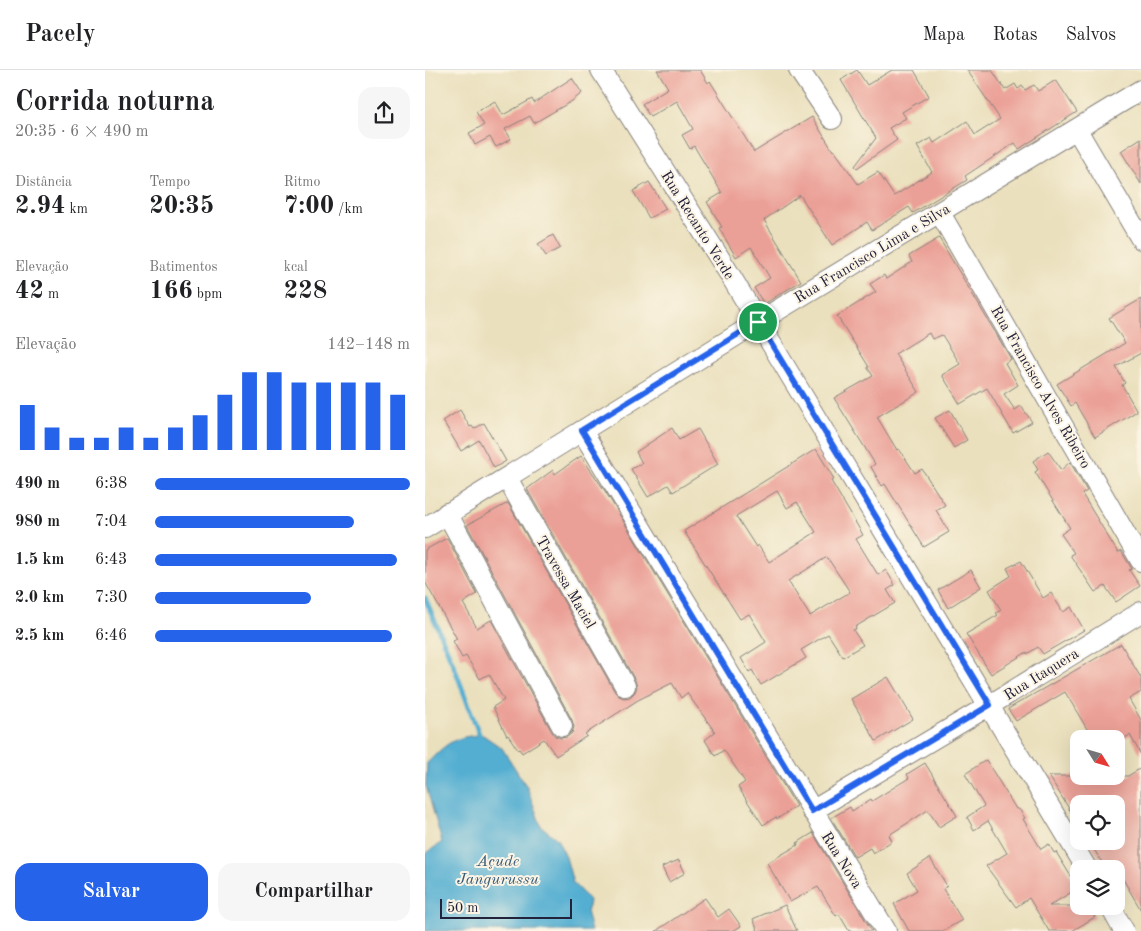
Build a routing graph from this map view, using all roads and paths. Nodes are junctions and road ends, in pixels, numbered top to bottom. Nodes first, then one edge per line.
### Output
1 (601, 70) edge
2 (803, 71) edge
3 (1141, 90) edge
4 (832, 120) dead end
5 (1077, 130) junction
6 (940, 212) junction
7 (1141, 238) edge
8 (758, 322) junction
9 (582, 430) junction
10 (507, 478) junction
11 (447, 513) junction
12 (425, 528) edge
13 (1141, 561) edge
14 (1141, 612) edge
15 (625, 686) dead end
16 (990, 705) junction
17 (562, 726) dead end
18 (812, 811) junction
19 (1082, 860) edge
20 (1115, 915) edge
21 (886, 931) edge
22 (1124, 931) edge

1 - 8 street, Rua Recanto Verde
2 - 4 street
3 - 5 street, Rua Francisco Lima e Silva
5 - 6 street, Rua Francisco Lima e Silva
5 - 7 street
6 - 8 street, Rua Francisco Lima e Silva
6 - 13 street, Rua Francisco Alves Ribeiro
8 - 9 street, Rua Francisco Lima e Silva
8 - 16 street, Rua Recanto Verde
9 - 10 street, Rua Francisco Lima e Silva
9 - 18 street, Rua Nova
10 - 11 street, Rua Francisco Lima e Silva
10 - 15 street, Travessa Maciel
11 - 12 street, Rua Francisco Lima e Silva
11 - 17 street
14 - 16 street, Rua Itaquera
16 - 18 street, Rua Itaquera
16 - 19 street, Rua Recanto Verde
18 - 21 street, Rua Nova
20 - 22 street

